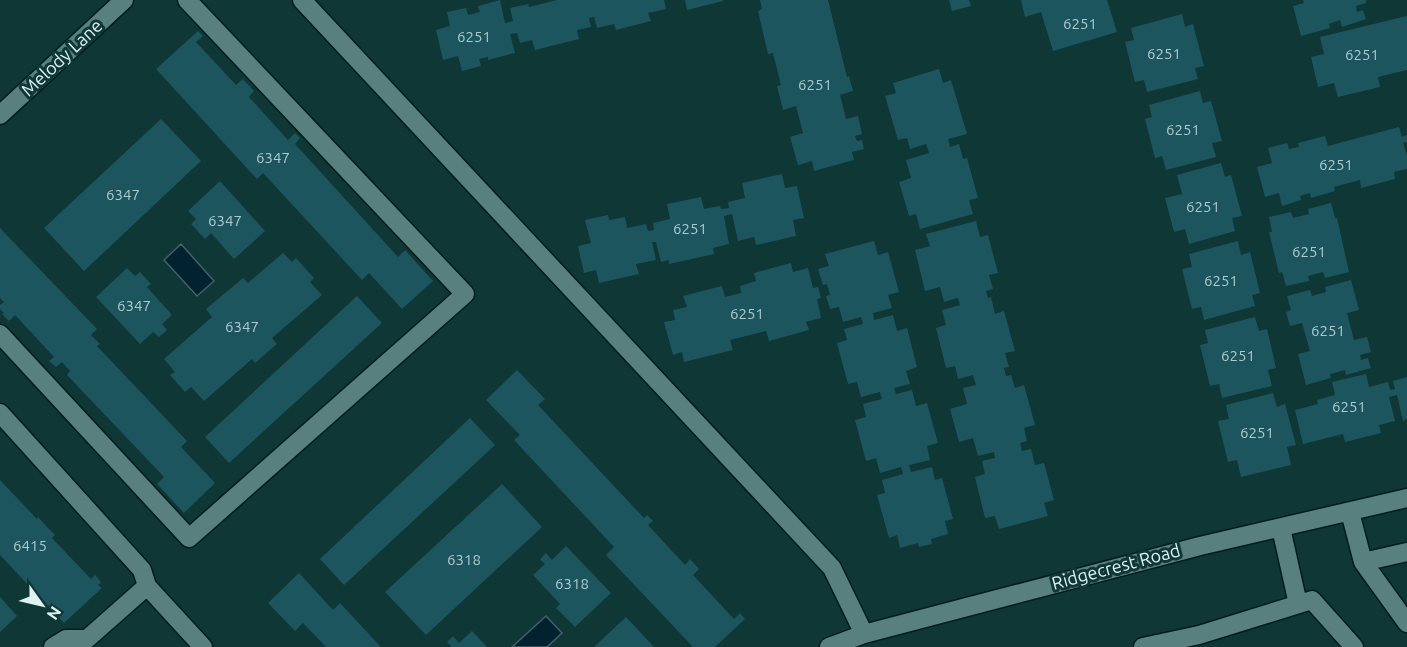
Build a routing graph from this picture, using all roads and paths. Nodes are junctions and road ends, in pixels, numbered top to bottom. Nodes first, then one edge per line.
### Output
1 (124, 0) edge
2 (187, 0) edge
3 (302, 0) edge
4 (0, 115) edge
5 (0, 334) edge
6 (0, 413) edge
7 (1407, 498) edge
8 (1350, 512) junction
9 (1281, 528) junction
10 (1407, 552) edge
11 (1363, 562) junction
12 (147, 586) junction
13 (1298, 604) junction
14 (1407, 623) edge
15 (864, 634) junction
16 (52, 647) edge
17 (203, 647) edge
18 (829, 647) edge
19 (1143, 647) edge
20 (1354, 647) edge

1 - 4 street, Melody Lane
2 - 5 street
3 - 15 street
6 - 12 street
7 - 8 street, Ridgecrest Road
8 - 9 street, Ridgecrest Road
8 - 11 street
9 - 13 street
9 - 15 street, Ridgecrest Road
10 - 11 street
11 - 14 street
12 - 16 street
12 - 17 street
13 - 19 street
13 - 20 street
15 - 18 street, Ridgecrest Road

